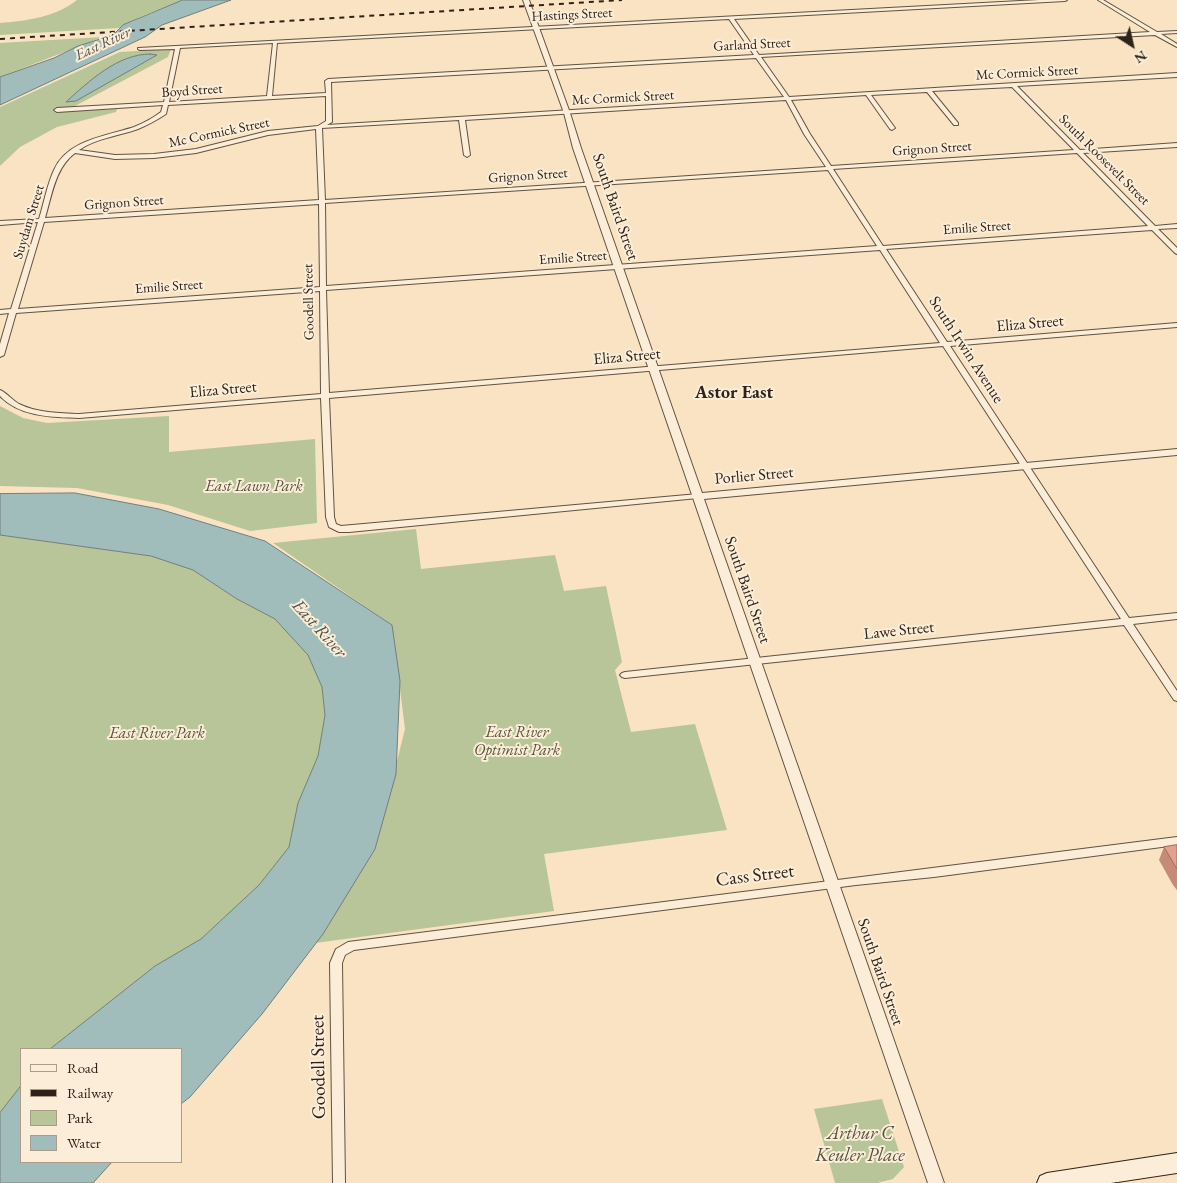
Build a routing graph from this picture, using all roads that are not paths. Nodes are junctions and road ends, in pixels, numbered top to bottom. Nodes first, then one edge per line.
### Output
1 (1065, 0) edge
2 (1100, 0) edge
3 (527, 4) edge
4 (731, 18) junction
5 (536, 29) junction
6 (1177, 32) edge
7 (1156, 33) junction
8 (275, 43) junction
9 (1177, 46) edge
10 (178, 47) junction
11 (140, 49) dead end
12 (757, 56) junction
13 (551, 68) junction
14 (1177, 75) edge
15 (1013, 85) junction
16 (929, 90) junction
17 (329, 94) junction
18 (868, 94) junction
19 (269, 98) junction
20 (788, 100) junction
21 (167, 104) junction
22 (57, 110) dead end
23 (567, 113) junction
24 (462, 119) junction
25 (956, 124) dead end
26 (319, 128) junction
27 (892, 128) dead end
28 (1177, 145) edge
29 (74, 150) junction
30 (1078, 152) junction
31 (468, 155) dead end
32 (831, 168) junction
33 (589, 184) junction
34 (322, 202) junction
35 (42, 221) junction
36 (0, 223) edge
37 (1177, 226) edge
38 (1153, 228) junction
39 (882, 247) junction
40 (1177, 252) edge
41 (618, 267) junction
42 (323, 289) junction
43 (14, 311) junction
44 (0, 312) edge
45 (1177, 325) edge
46 (945, 344) junction
47 (0, 355) edge
48 (653, 368) junction
49 (0, 392) edge
50 (325, 396) junction
51 (1177, 452) edge
52 (1025, 466) junction
53 (698, 496) junction
54 (335, 528) joint
55 (1177, 616) edge
56 (1127, 622) junction
57 (755, 662) junction
58 (625, 675) dead end
59 (1177, 698) edge
60 (1177, 841) edge
61 (832, 884) junction
62 (340, 952) joint
63 (1177, 1163) edge
64 (338, 1183) edge
65 (936, 1183) edge
66 (1047, 1183) edge

1 - 4 street, Hastings Street
2 - 7 street
3 - 5 street, South Baird Street
4 - 5 street, Hastings Street
4 - 12 street, South Irwin Avenue
5 - 8 street, Hastings Street
5 - 13 street, South Baird Street
6 - 7 street, Garland Street
7 - 9 street
7 - 12 street, Garland Street
8 - 10 street, Hastings Street
8 - 19 street
10 - 11 street, Hastings Street
10 - 21 street
12 - 13 street, Garland Street
12 - 20 street, South Irwin Avenue
13 - 17 street, Garland Street
13 - 23 street, South Baird Street
14 - 15 street, Mc Cormick Street
15 - 16 street, Mc Cormick Street
15 - 30 street, South Roosevelt Street
16 - 18 street, Mc Cormick Street
16 - 25 street
17 - 19 street, Boyd Street
17 - 26 street
18 - 20 street, Mc Cormick Street
18 - 27 street
19 - 21 street, Boyd Street
20 - 23 street, Mc Cormick Street
20 - 32 street, South Irwin Avenue
21 - 22 street, Boyd Street
21 - 29 street
23 - 24 street, Mc Cormick Street
23 - 33 street, South Baird Street
24 - 26 street, Mc Cormick Street
24 - 31 street
26 - 29 street, Mc Cormick Street
26 - 34 street, Goodell Street
28 - 30 street, Grignon Street
29 - 35 street, Suydam Street
30 - 32 street, Grignon Street
30 - 38 street, South Roosevelt Street
32 - 33 street, Grignon Street
32 - 39 street, South Irwin Avenue
33 - 34 street, Grignon Street
33 - 41 street, South Baird Street
34 - 35 street, Grignon Street
34 - 42 street, Goodell Street
35 - 36 street, Grignon Street
35 - 43 street, Suydam Street
37 - 38 street, Emilie Street
38 - 39 street, Emilie Street
38 - 40 street, South Roosevelt Street
39 - 41 street, Emilie Street
39 - 46 street, South Irwin Avenue
41 - 42 street, Emilie Street
41 - 48 street, South Baird Street
42 - 43 street, Emilie Street
42 - 50 street, Goodell Street
43 - 44 street, Emilie Street
43 - 47 street, Suydam Street
45 - 46 street, Eliza Street
46 - 48 street, Eliza Street
46 - 52 street, South Irwin Avenue
48 - 50 street, Eliza Street
48 - 53 street, South Baird Street
49 - 50 street, Eliza Street
50 - 54 street, Goodell Street
51 - 52 street, Porlier Street
52 - 53 street, Porlier Street
52 - 56 street, South Irwin Avenue
53 - 54 street, Porlier Street
53 - 57 street, South Baird Street
55 - 56 street, Lawe Street
56 - 57 street, Lawe Street
56 - 59 street, South Irwin Avenue
57 - 58 street, Lawe Street
57 - 61 street, South Baird Street
60 - 61 street, Cass Street
61 - 62 street, Cass Street
61 - 65 street, South Baird Street
62 - 64 street, Goodell Street
63 - 66 main road

